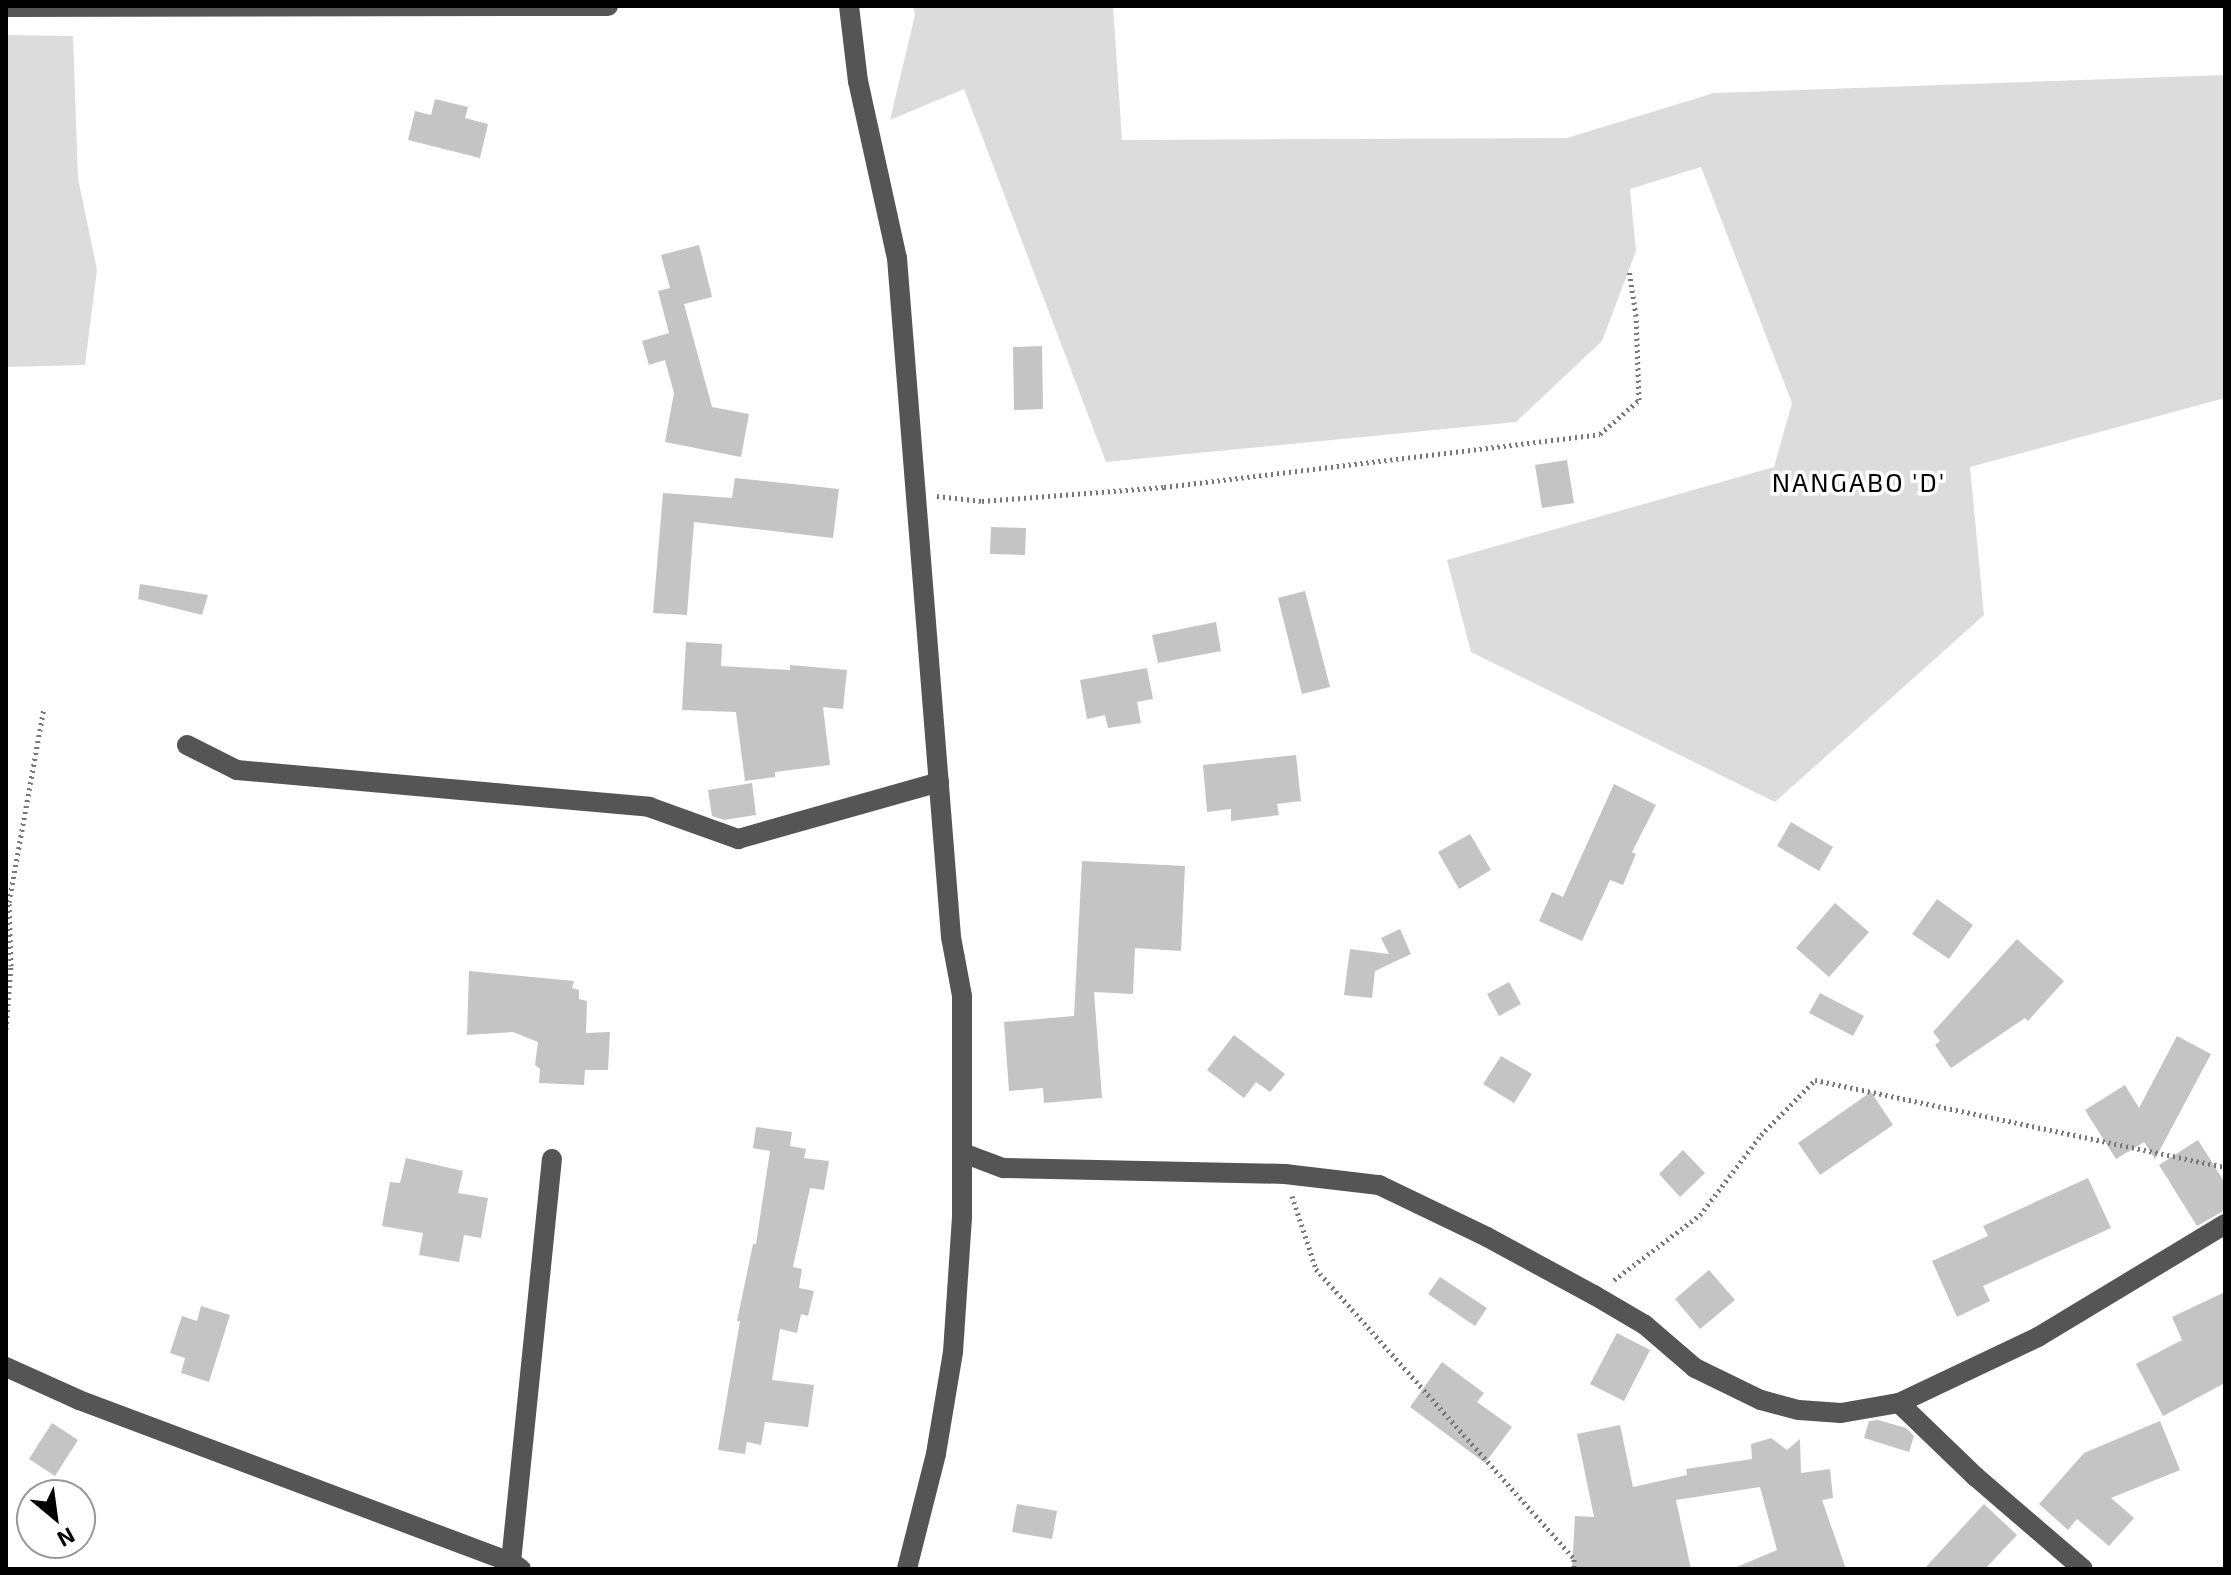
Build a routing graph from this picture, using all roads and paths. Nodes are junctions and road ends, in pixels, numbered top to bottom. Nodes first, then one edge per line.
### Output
1 (608, 6) edge
2 (849, 6) edge
3 (6, 7) edge
4 (538, 7) edge
5 (1629, 269) dead end
6 (916, 494) junction
7 (44, 708) dead end
8 (187, 745) dead end
9 (939, 782) junction
10 (6, 1029) edge
11 (963, 1153) junction
12 (552, 1159) dead end
13 (2225, 1167) edge
14 (1285, 1174) junction
15 (2225, 1224) edge
16 (1594, 1295) junction
17 (6, 1367) edge
18 (1899, 1403) junction
19 (516, 1566) edge
20 (907, 1569) edge
21 (1574, 1569) edge
22 (2083, 1569) edge

1 - 4 street
2 - 6 street
3 - 4 street
5 - 6 path
6 - 9 street
7 - 10 path
8 - 9 street
9 - 11 street
11 - 14 street
11 - 20 street
12 - 19 street
13 - 16 path
14 - 16 street
14 - 21 path
15 - 18 street
16 - 18 street
17 - 19 street
18 - 22 street

